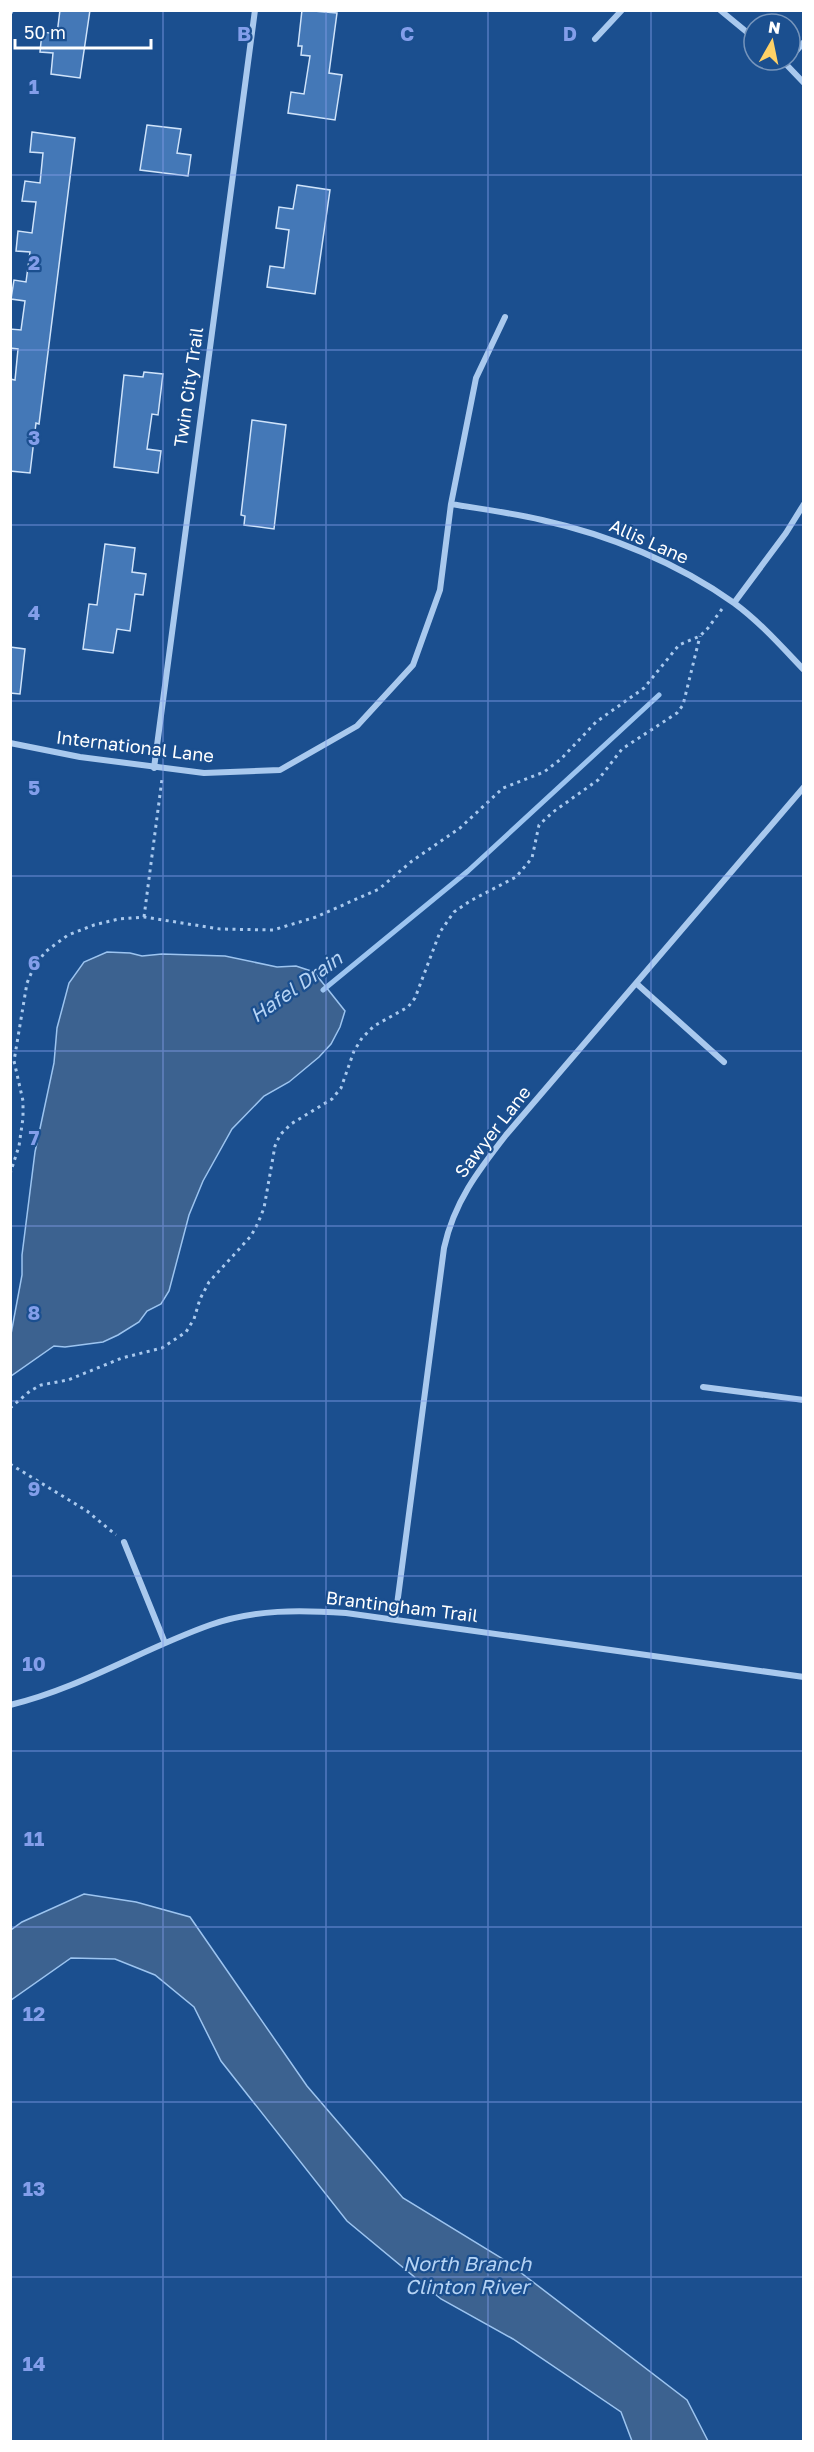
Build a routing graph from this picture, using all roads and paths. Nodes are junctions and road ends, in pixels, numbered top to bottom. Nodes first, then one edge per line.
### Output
1 (255, 10) edge
2 (622, 10) edge
3 (720, 10) edge
4 (742, 28) edge
5 (595, 39) dead end
6 (505, 317) dead end
7 (451, 504) junction
8 (804, 504) edge
9 (731, 602) junction
10 (700, 636) junction
11 (804, 670) edge
12 (10, 743) edge
13 (154, 768) junction
14 (163, 768) junction
15 (804, 787) edge
16 (144, 917) junction
17 (637, 984) junction
18 (724, 1062) dead end
19 (10, 1174) edge
20 (704, 1387) dead end
21 (804, 1400) edge
22 (10, 1408) edge
23 (10, 1464) edge
24 (124, 1542) joint
25 (395, 1620) junction
26 (165, 1643) junction
27 (804, 1677) edge
28 (10, 1705) edge

1 - 13 street, Twin City Trail
2 - 5 street
3 - 4 street
6 - 7 street, International Lane
7 - 9 street, Allis Lane
7 - 14 street, International Lane
8 - 9 street
9 - 10 path
9 - 11 street, Allis Lane
10 - 16 path
10 - 22 path
12 - 13 street, International Lane
13 - 14 street, International Lane
14 - 16 path
15 - 17 street, Sawyer Lane
16 - 19 path
17 - 18 street
17 - 25 street, Sawyer Lane
20 - 21 street
23 - 24 path
24 - 26 street
25 - 26 street, Brantingham Trail
25 - 27 street, Brantingham Trail
26 - 28 street, Brantingham Trail

